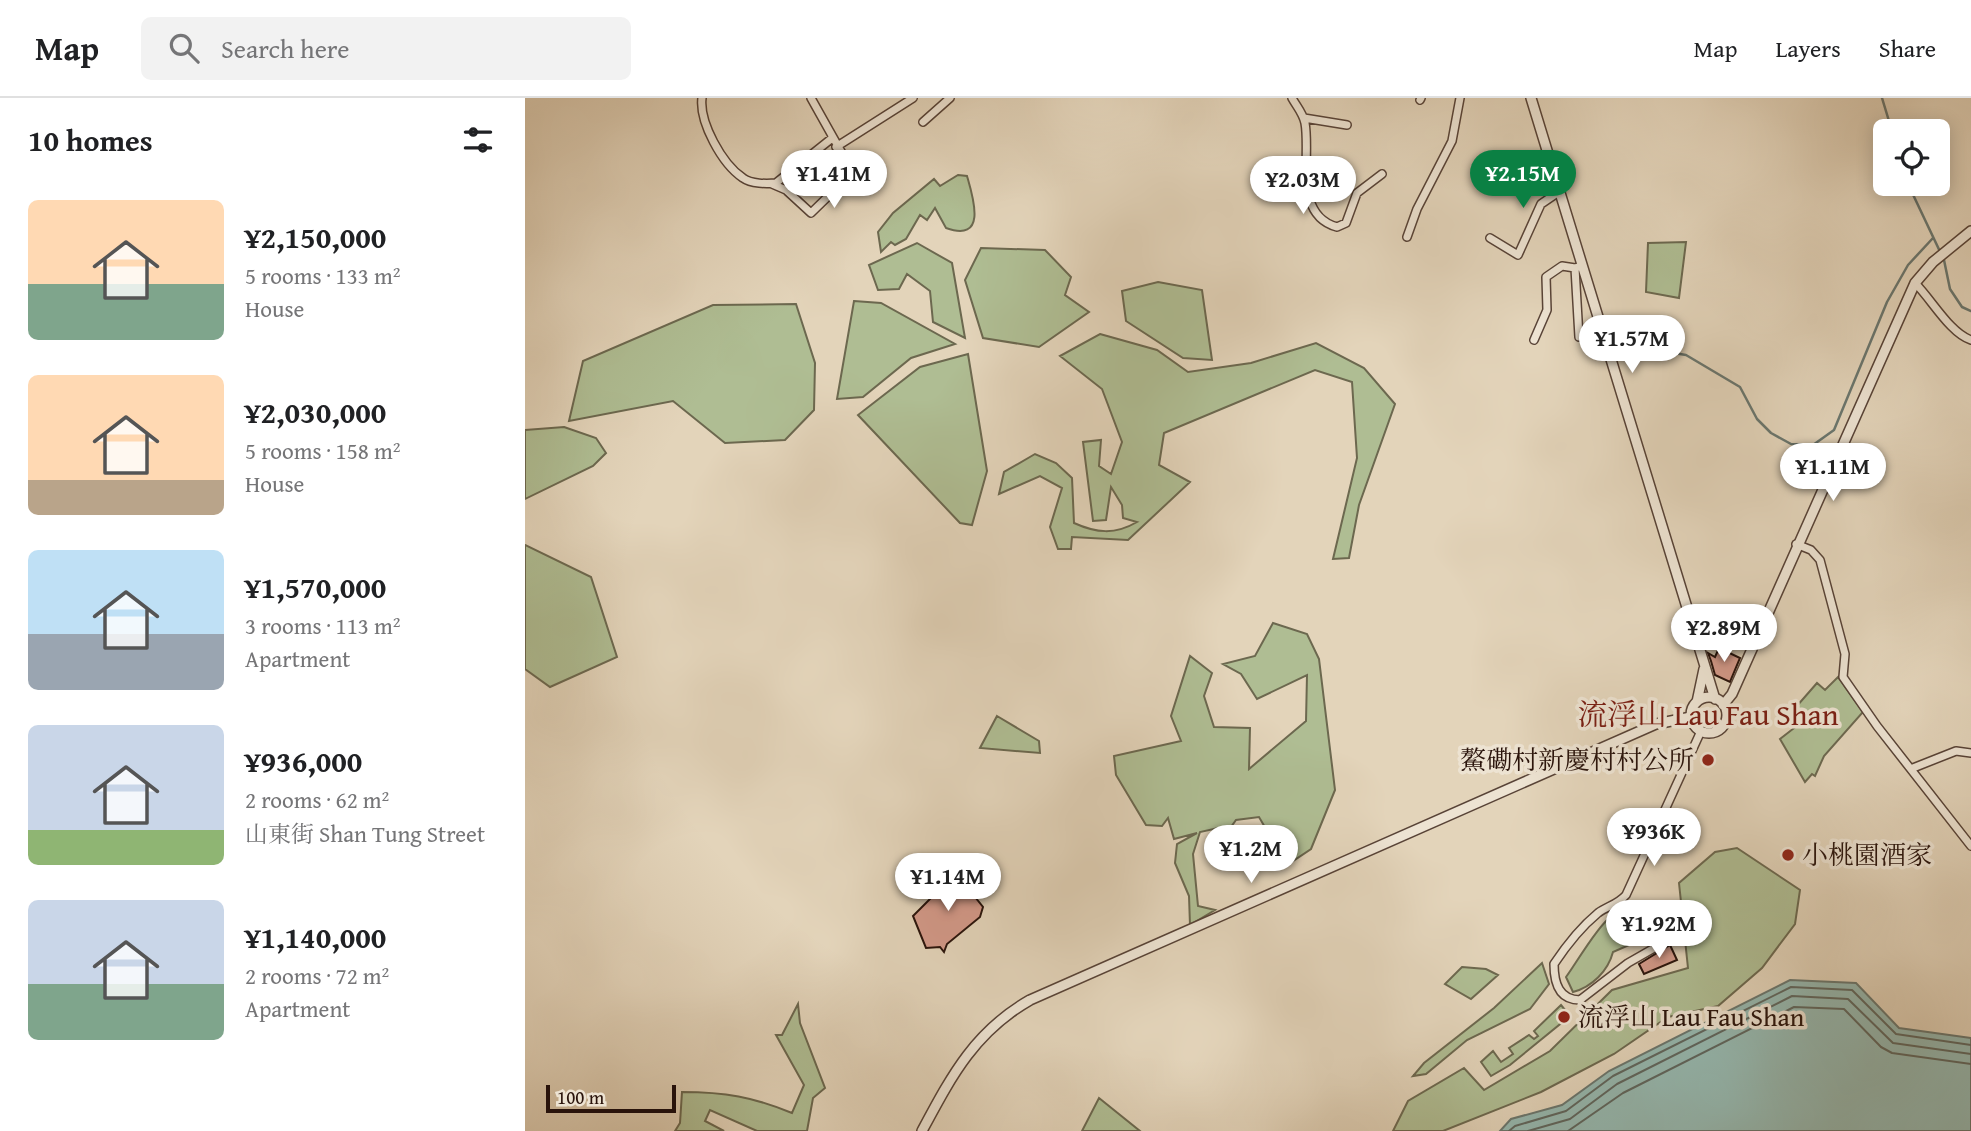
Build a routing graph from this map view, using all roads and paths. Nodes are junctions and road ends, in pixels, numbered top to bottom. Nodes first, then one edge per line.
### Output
1 (702, 98) edge
2 (811, 98) edge
3 (913, 98) edge
4 (950, 98) edge
5 (1292, 98) edge
6 (1460, 98) edge
7 (1531, 98) edge
8 (1304, 118) junction
9 (923, 122) dead end
10 (1347, 125) dead end
11 (831, 139) junction
12 (837, 147) junction
13 (1382, 174) dead end
14 (772, 184) junction
15 (1560, 191) junction
16 (1970, 232) edge
17 (1407, 237) dead end
18 (1490, 238) dead end
19 (1579, 267) junction
20 (1915, 283) junction
21 (1579, 337) dead end
22 (1534, 340) dead end
23 (1971, 340) edge
24 (1796, 544) junction
25 (1704, 660) junction
26 (1715, 699) junction
27 (1697, 702) junction
28 (1723, 705) junction
29 (1691, 717) junction
30 (1701, 731) junction
31 (1971, 753) edge
32 (1913, 768) junction
33 (1971, 846) edge
34 (1656, 947) dead end
35 (922, 1131) edge

1 - 14 street
2 - 11 street
3 - 12 street
4 - 9 street
5 - 8 street
6 - 17 street
7 - 15 street
8 - 10 street
8 - 13 street
11 - 12 street
11 - 14 street
12 - 14 street
15 - 18 street
15 - 19 street
16 - 20 street
19 - 21 street
19 - 22 street
19 - 25 street
20 - 23 street
20 - 24 street
24 - 28 street
24 - 32 street
25 - 26 street
25 - 27 street
26 - 27 street
26 - 28 street
27 - 29 street
28 - 30 street
29 - 30 street
29 - 35 street
30 - 34 street
31 - 32 street
32 - 33 street

